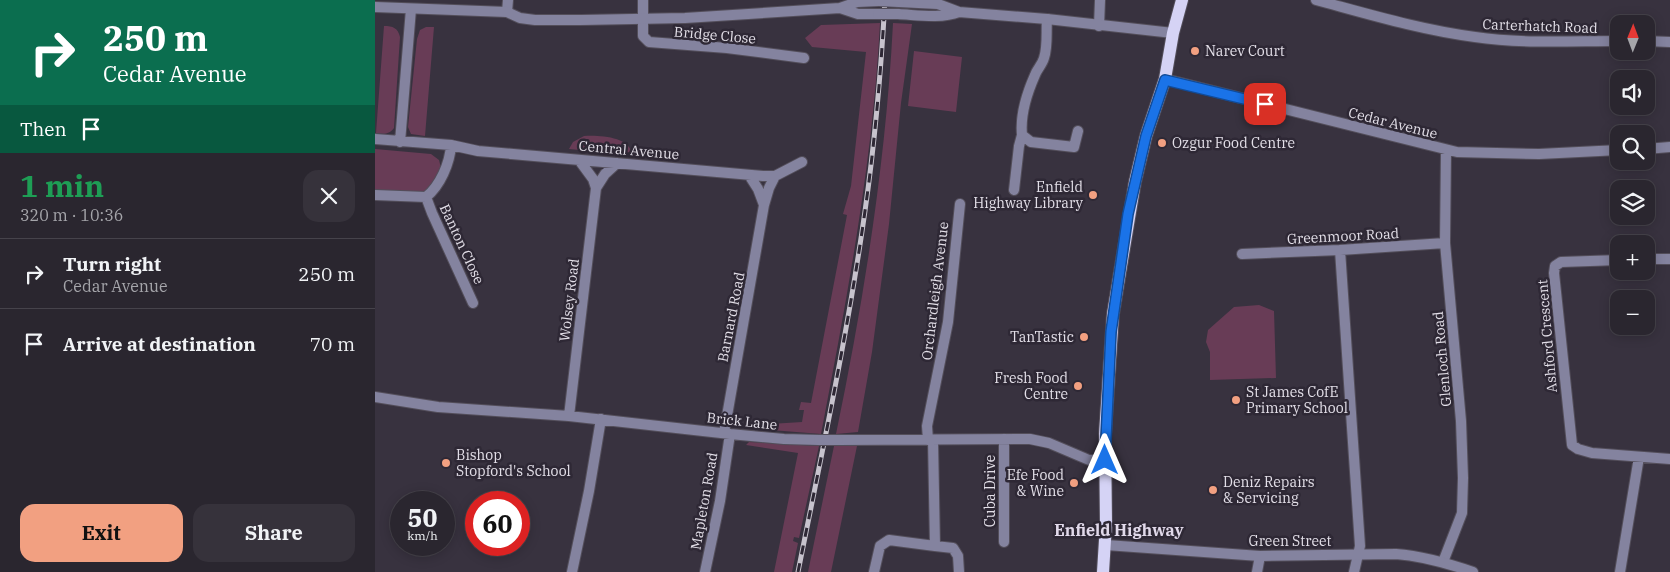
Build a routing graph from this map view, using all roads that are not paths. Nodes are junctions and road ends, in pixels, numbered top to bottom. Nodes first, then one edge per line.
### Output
1 (508, 0) edge
2 (643, 0) edge
3 (1100, 0) edge
4 (1182, 0) edge
5 (1316, 0) edge
6 (375, 7) edge
7 (841, 8) junction
8 (411, 9) junction
9 (507, 12) junction
10 (959, 12) junction
11 (643, 19) junction
12 (1047, 19) junction
13 (1099, 26) junction
14 (1173, 33) junction
15 (1610, 41) edge
16 (1655, 42) edge
17 (1670, 42) edge
18 (803, 58) dead end
19 (1165, 80) junction
20 (1078, 131) dead end
21 (1023, 135) junction
22 (375, 139) edge
23 (400, 142) junction
24 (451, 145) junction
25 (1670, 148) edge
26 (1655, 149) edge
27 (1446, 150) junction
28 (1610, 150) edge
29 (579, 160) junction
30 (802, 162) dead end
31 (617, 163) junction
32 (749, 175) junction
33 (775, 176) junction
34 (596, 188) junction
35 (1014, 190) dead end
36 (375, 195) edge
37 (426, 197) junction
38 (960, 204) dead end
39 (765, 205) junction
40 (1445, 243) junction
41 (1340, 250) junction
42 (1242, 254) dead end
43 (1655, 259) edge
44 (1670, 259) edge
45 (1610, 260) edge
46 (473, 303) dead end
47 (375, 397) edge
48 (569, 416) junction
49 (601, 419) junction
50 (727, 434) junction
51 (1004, 439) junction
52 (931, 440) junction
53 (1639, 457) junction
54 (1670, 459) edge
55 (1105, 460) junction
56 (1004, 542) dead end
57 (1106, 545) junction
58 (935, 546) junction
59 (1358, 555) junction
60 (1260, 556) junction
61 (1443, 562) junction
62 (572, 572) edge
63 (705, 572) edge
64 (874, 572) edge
65 (959, 572) edge
66 (1103, 572) edge
67 (1257, 572) edge
68 (1355, 572) edge
69 (1471, 572) edge
70 (1620, 572) edge

1 - 9 street
2 - 11 street, Bridge Close
3 - 13 street
4 - 14 main road
5 - 15 street, Carterhatch Road
6 - 8 street
7 - 10 street, bridge
7 - 10 street, bridge
7 - 11 street
8 - 9 street
8 - 23 street
9 - 11 street
10 - 12 street
11 - 18 street, Bridge Close
12 - 13 street
12 - 21 street
13 - 14 street
14 - 19 main road
16 - 17 street
19 - 27 street, Cedar Avenue
19 - 55 main road
20 - 21 street
21 - 35 street
22 - 23 street, Central Avenue
23 - 24 street, Central Avenue
24 - 29 street, Central Avenue
24 - 37 street
25 - 26 street
27 - 28 street, Cedar Avenue
27 - 40 street, Glenloch Road
29 - 31 street, Central Avenue
29 - 34 street
30 - 33 street, Central Avenue
31 - 32 street, Central Avenue
31 - 34 street
32 - 33 street, Central Avenue
32 - 39 street
33 - 39 street, Barnard Road
34 - 48 street, Wolsey Road
36 - 37 street
37 - 46 street, Banton Close
38 - 52 street, Orchardleigh Avenue
39 - 50 street, Barnard Road
40 - 41 street, Greenmoor Road
40 - 61 street, Glenloch Road
41 - 42 street, Greenmoor Road
41 - 59 street
43 - 44 street
45 - 53 street, Ashford Crescent
47 - 48 street, Brick Lane
48 - 49 street, Brick Lane
49 - 50 street, Brick Lane
49 - 62 street
50 - 52 street, Brick Lane, bridge
50 - 63 street, Mapleton Road
51 - 52 street, Brick Lane
51 - 55 street, Brick Lane
51 - 56 street, Cuba Drive
52 - 58 street, Orchardleigh Avenue
53 - 54 street
53 - 70 street
55 - 57 main road
57 - 60 street, Green Street
57 - 66 main road
58 - 64 street
58 - 65 street
59 - 60 street, Green Street
59 - 61 street, Green Street
59 - 68 street
60 - 67 street
61 - 69 street, Green Street

